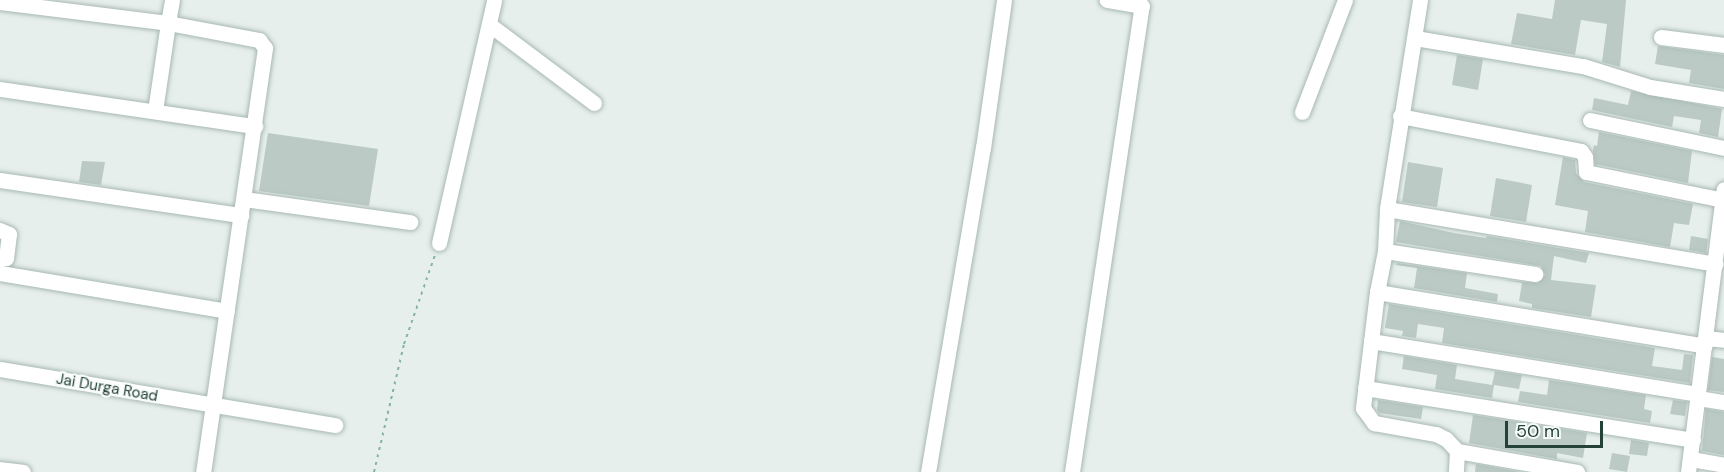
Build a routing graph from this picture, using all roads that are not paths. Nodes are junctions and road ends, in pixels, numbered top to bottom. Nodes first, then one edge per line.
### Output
1 (172, 0) edge
2 (494, 0) edge
3 (1004, 0) edge
4 (1107, 0) edge
5 (1345, 0) edge
6 (1420, 0) edge
7 (0, 2) edge
8 (491, 22) junction
9 (168, 23) junction
10 (1661, 37) dead end
11 (1415, 38) junction
12 (1724, 45) edge
13 (0, 89) edge
14 (1724, 99) edge
15 (594, 103) dead end
16 (155, 111) junction
17 (1302, 112) dead end
18 (1400, 116) junction
19 (1590, 120) dead end
20 (255, 126) junction
21 (1724, 148) edge
22 (0, 180) edge
23 (1724, 196) edge
24 (244, 199) junction
25 (1387, 209) junction
26 (241, 215) junction
27 (410, 222) dead end
28 (0, 230) edge
29 (439, 243) road end
30 (1720, 246) edge
31 (1385, 251) junction
32 (0, 259) edge
33 (1715, 264) junction
34 (0, 273) edge
35 (1535, 274) dead end
36 (1377, 292) junction
37 (1718, 294) edge
38 (227, 311) junction
39 (1724, 339) edge
40 (1371, 341) junction
41 (1705, 342) junction
42 (0, 369) edge
43 (1365, 388) junction
44 (1699, 396) junction
45 (1724, 402) edge
46 (213, 406) junction
47 (335, 425) dead end
48 (1693, 440) junction
49 (1457, 451) junction
50 (1689, 465) edge
51 (1724, 465) edge
52 (0, 469) edge
53 (22, 472) edge
54 (203, 472) edge
55 (928, 472) edge
56 (1072, 472) edge
57 (1456, 472) edge
58 (1577, 472) edge

1 - 9 street
2 - 8 street
3 - 55 street
4 - 56 street
5 - 17 street
6 - 11 street
7 - 9 street
8 - 15 street
8 - 29 street
9 - 16 street
9 - 20 street
10 - 12 street
11 - 14 street
11 - 18 street
13 - 16 street
16 - 20 street
18 - 23 street
18 - 25 street
19 - 21 street
20 - 24 street
22 - 26 street
23 - 30 street
24 - 26 street
24 - 27 street
25 - 31 street
25 - 33 street
26 - 38 street
28 - 32 street
30 - 33 street
31 - 35 street
31 - 36 street
33 - 37 street
34 - 38 street
36 - 40 street
36 - 41 street
37 - 41 street
38 - 46 street
39 - 41 street
40 - 43 street
40 - 44 street
41 - 44 street
42 - 46 street, Jai Durga Road
43 - 48 street
43 - 49 street
44 - 45 street
44 - 48 street
46 - 47 street, Jai Durga Road
46 - 54 street
48 - 50 street
49 - 57 street
49 - 58 street
50 - 51 street
52 - 53 street

